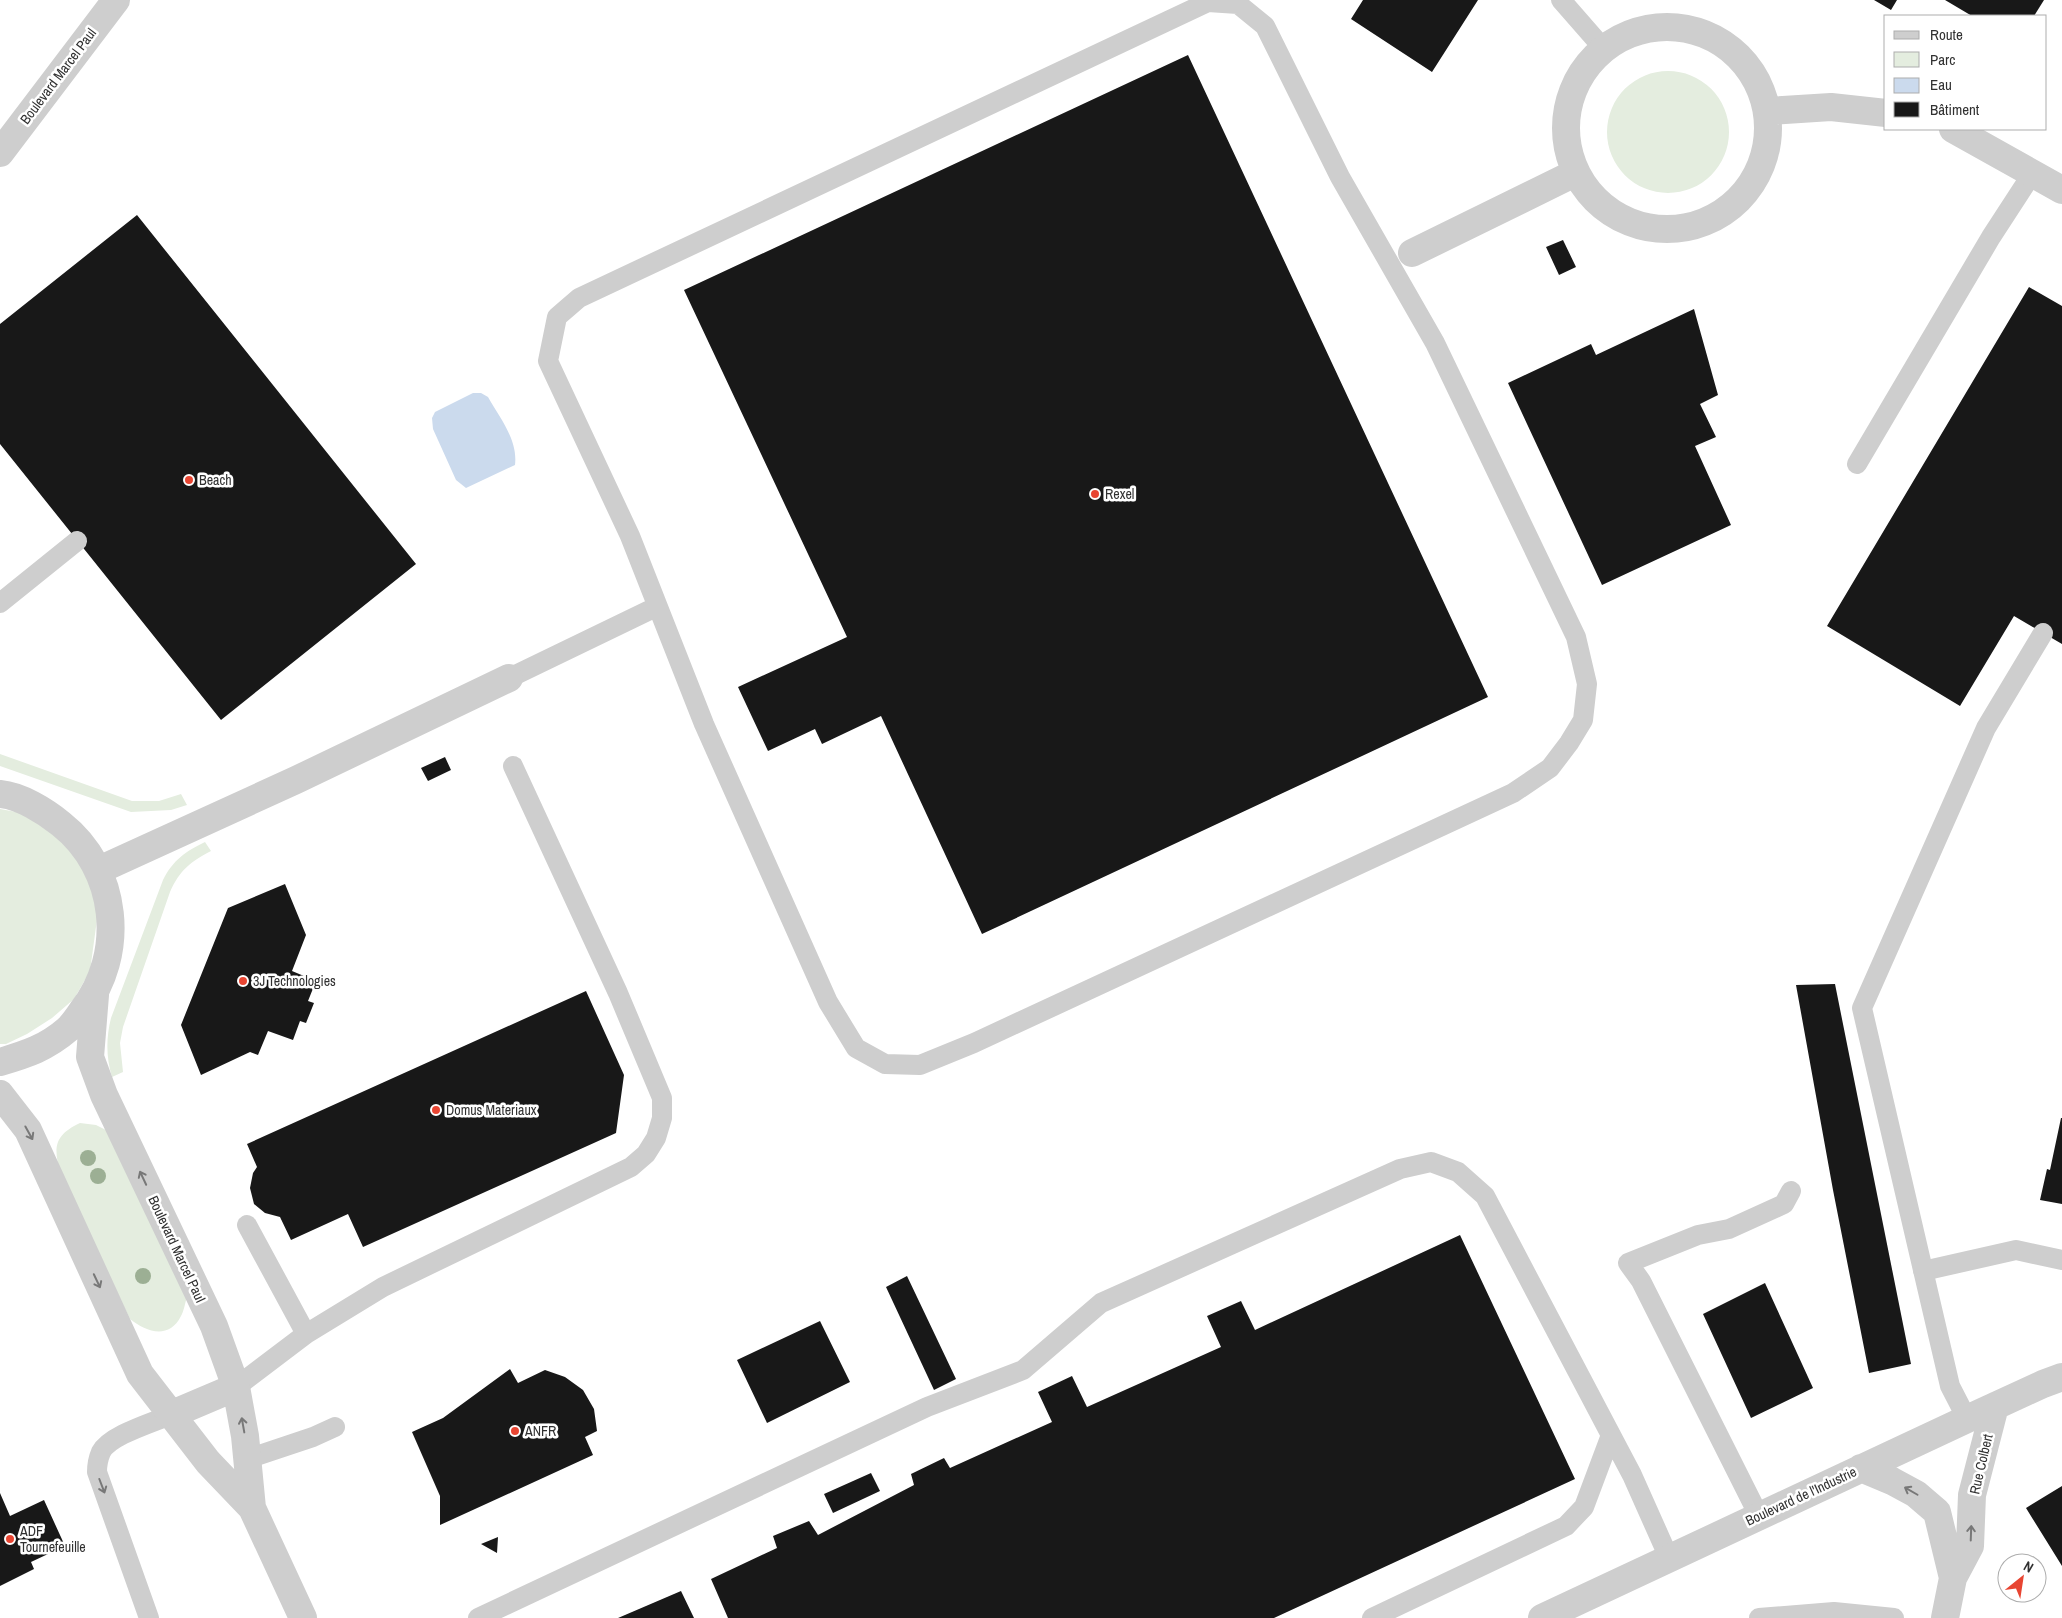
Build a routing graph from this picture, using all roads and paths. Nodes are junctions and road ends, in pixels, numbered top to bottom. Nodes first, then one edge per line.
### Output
1 (116, 0) edge
2 (1562, 0) edge
3 (1603, 48) junction
4 (1768, 111) junction
5 (1884, 113) edge
6 (1955, 130) edge
7 (0, 153) edge
8 (1575, 173) junction
9 (2032, 174) junction
10 (2062, 190) edge
11 (1401, 258) junction
12 (1857, 464) dead end
13 (77, 541) dead end
14 (0, 603) edge
15 (656, 607) junction
16 (2043, 632) dead end
17 (509, 678) joint
18 (513, 766) dead end
19 (0, 794) edge
20 (99, 870) junction
21 (95, 995) junction
22 (0, 1062) edge
23 (0, 1094) edge
24 (1791, 1191) dead end
25 (247, 1225) dead end
26 (2062, 1260) edge
27 (1923, 1271) junction
28 (306, 1334) junction
29 (2062, 1377) edge
30 (236, 1387) junction
31 (1995, 1406) junction
32 (170, 1415) junction
33 (1967, 1419) junction
34 (335, 1427) dead end
35 (1611, 1435) junction
36 (247, 1459) junction
37 (1861, 1468) junction
38 (252, 1508) junction
39 (1759, 1516) junction
40 (1669, 1558) junction
41 (1953, 1578) junction
42 (1833, 1615) edge
43 (149, 1618) edge
44 (303, 1618) edge
45 (478, 1618) edge
46 (1372, 1618) edge
47 (1542, 1618) edge
48 (1759, 1618) edge
49 (1894, 1618) edge
50 (1946, 1618) edge

1 - 7 street, Boulevard Marcel Paul
2 - 3 lane
3 - 4 street
3 - 8 street
4 - 5 street
4 - 8 street
6 - 9 street
8 - 11 street
9 - 10 street
9 - 12 lane
11 - 15 lane
11 - 15 lane
13 - 14 lane
15 - 17 lane
16 - 27 lane
17 - 20 street
18 - 28 lane
19 - 20 street
20 - 21 street
21 - 22 street
30 -> 21 street, Boulevard Marcel Paul
23 -> 32 street, Boulevard Marcel Paul
24 - 39 lane
25 - 28 lane
26 - 27 lane
27 - 33 lane
28 - 30 lane
29 - 31 street, Boulevard de l'Industrie
30 - 32 street
36 -> 30 street, Boulevard Marcel Paul
31 - 33 street, Boulevard de l'Industrie
41 -> 31 street, Rue Colbert
32 - 38 street, Boulevard Marcel Paul
32 -> 43 lane
33 - 37 street, Boulevard de l'Industrie
34 - 36 lane
35 - 40 lane
35 - 45 lane
35 - 46 lane
36 - 38 street, Boulevard Marcel Paul
37 - 39 street, Boulevard de l'Industrie
41 -> 37 street, Rue Colbert
38 - 44 street, Boulevard Marcel Paul
39 - 40 street, Boulevard de l'Industrie
40 - 47 street, Boulevard de l'Industrie
41 - 50 street, Rue Colbert
42 - 48 lane
42 - 49 lane

